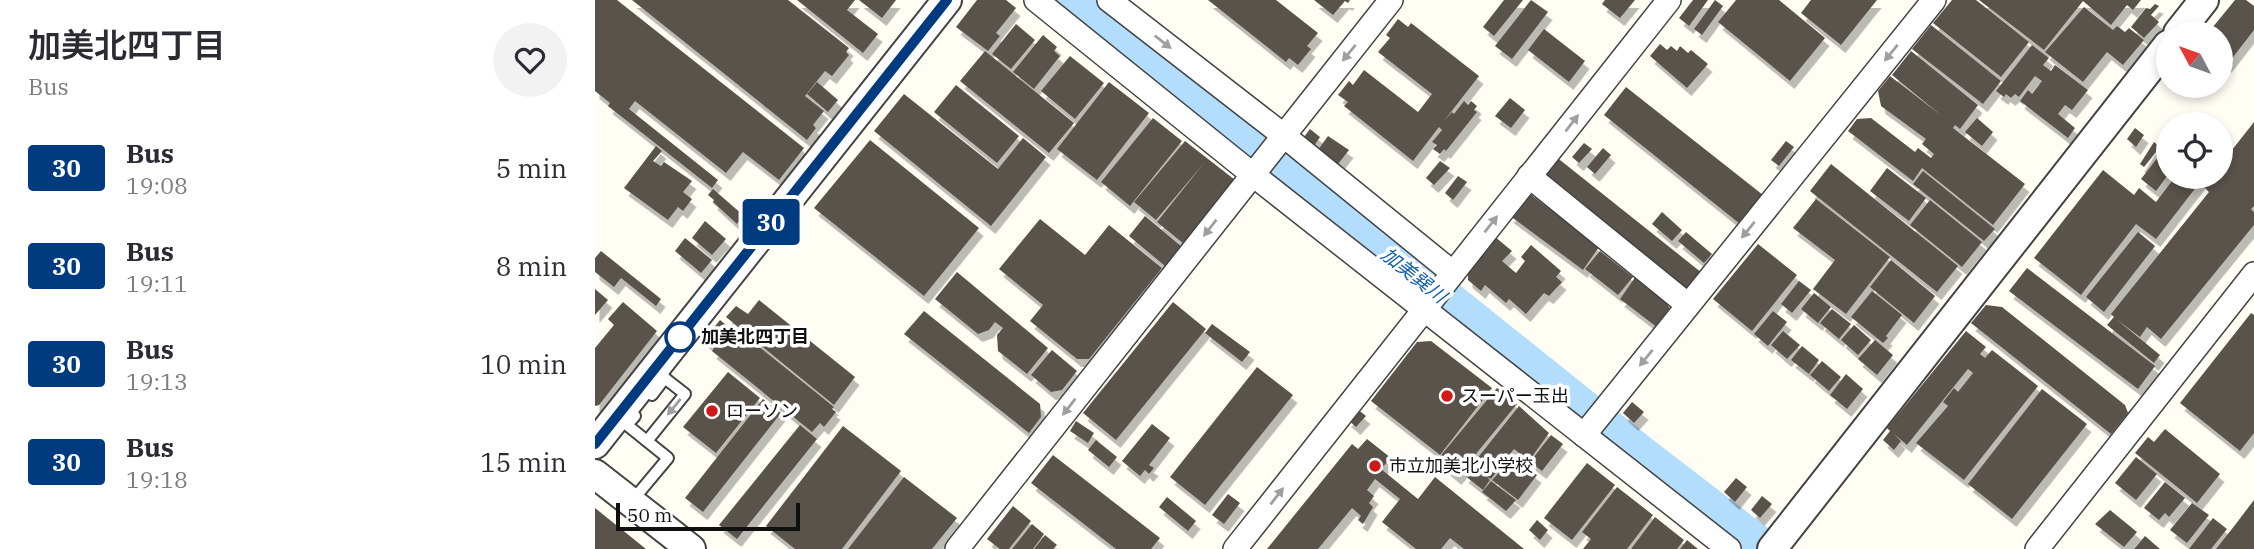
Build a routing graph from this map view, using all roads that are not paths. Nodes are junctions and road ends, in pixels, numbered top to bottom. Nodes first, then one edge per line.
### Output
1 (947, 0) edge
2 (1036, 0) edge
3 (1109, 0) edge
4 (1391, 0) edge
5 (1669, 0) edge
6 (1934, 0) edge
7 (2204, 0) edge
8 (2187, 21) edge
9 (2156, 60) edge
10 (1279, 140) junction
11 (1253, 173) junction
12 (1529, 176) junction
13 (2254, 274) edge
14 (1451, 275) junction
15 (1688, 305) junction
16 (1425, 309) junction
17 (660, 374) junction
18 (1584, 435) junction
19 (647, 441) junction
20 (595, 444) edge
21 (595, 474) edge
22 (631, 502) junction
23 (691, 549) edge
24 (957, 549) edge
25 (1235, 549) edge
26 (1729, 549) edge
27 (1772, 549) edge
28 (2037, 549) edge

1 - 17 street
2 - 11 street
3 -> 10 street
4 -> 10 street
12 -> 5 street
6 -> 15 street
7 - 8 street
9 - 27 street
10 - 11 street
10 - 14 street
11 - 16 street
11 -> 24 street
14 -> 12 street
12 - 15 street
13 - 28 street
14 - 16 street
15 -> 18 street
16 - 18 street
25 -> 16 street
17 - 19 lane
17 -> 19 lane
17 - 20 street
18 - 26 street
19 - 22 lane
21 - 22 street
22 - 23 street

